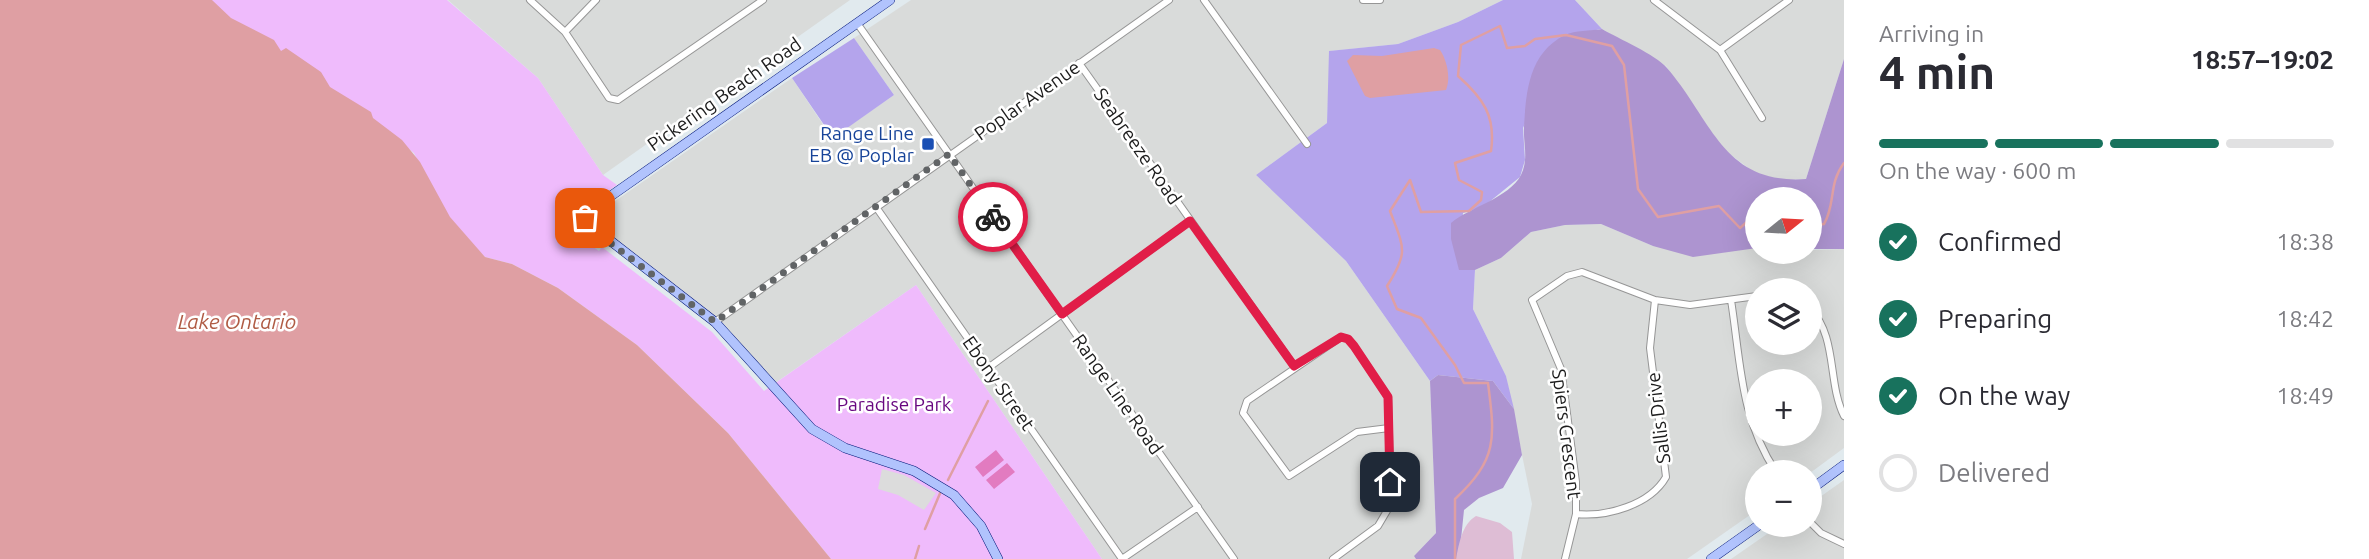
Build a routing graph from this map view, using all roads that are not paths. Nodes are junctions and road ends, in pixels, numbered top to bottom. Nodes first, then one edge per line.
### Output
1 (530, 0) edge
2 (596, 0) edge
3 (763, 0) edge
4 (890, 0) edge
5 (1169, 0) edge
6 (1204, 0) edge
7 (1363, 0) edge
8 (1380, 0) edge
9 (1654, 0) edge
10 (1789, 0) edge
11 (857, 23) junction
12 (565, 32) junction
13 (1720, 50) junction
14 (1079, 63) junction
15 (1762, 118) dead end
16 (1307, 144) dead end
17 (949, 154) junction
18 (876, 206) junction
19 (1190, 221) junction
20 (1745, 298) edge
21 (1656, 300) junction
22 (1731, 300) junction
23 (1062, 314) junction
24 (715, 322) junction
25 (1822, 325) edge
26 (1294, 366) junction
27 (988, 368) junction
28 (1844, 416) edge
29 (1389, 428) junction
30 (1768, 460) edge
31 (1844, 464) edge
32 (1822, 481) edge
33 (1198, 508) junction
34 (1576, 514) junction
35 (1822, 533) edge
36 (1745, 535) edge
37 (1844, 544) edge
38 (1341, 556) edge
39 (998, 559) edge
40 (1122, 559) edge
41 (1234, 559) edge
42 (1333, 559) edge
43 (1565, 559) edge
44 (1711, 559) edge

1 - 12 street
2 - 12 street
3 - 12 street
4 - 11 street, Pickering Beach Road
5 - 14 street, Poplar Avenue
6 - 16 street
7 - 8 street
9 - 13 street
10 - 13 street
11 - 17 street, Range Line Road
11 - 24 street, Pickering Beach Road
13 - 15 street
14 - 17 street, Poplar Avenue
14 - 19 street, Seabreeze Road
17 - 18 street, Poplar Avenue
17 - 23 street, Range Line Road
18 - 24 street, Poplar Avenue
18 - 27 street, Ebony Street
19 - 23 street
19 - 26 street, Seabreeze Road
20 - 22 street, Spiers Crescent
21 - 22 street, Spiers Crescent
21 - 34 street, Sallis Drive
21 - 34 street, Spiers Crescent
22 - 30 street
23 - 27 street
23 - 33 street, Range Line Road
24 - 39 street
25 - 28 street
26 - 29 street
26 - 29 street
27 - 40 street, Ebony Street
29 - 38 street
31 - 32 street
33 - 40 street
33 - 41 street, Range Line Road
34 - 43 street, Spiers Crescent
35 - 37 street
36 - 44 street
38 - 42 street

